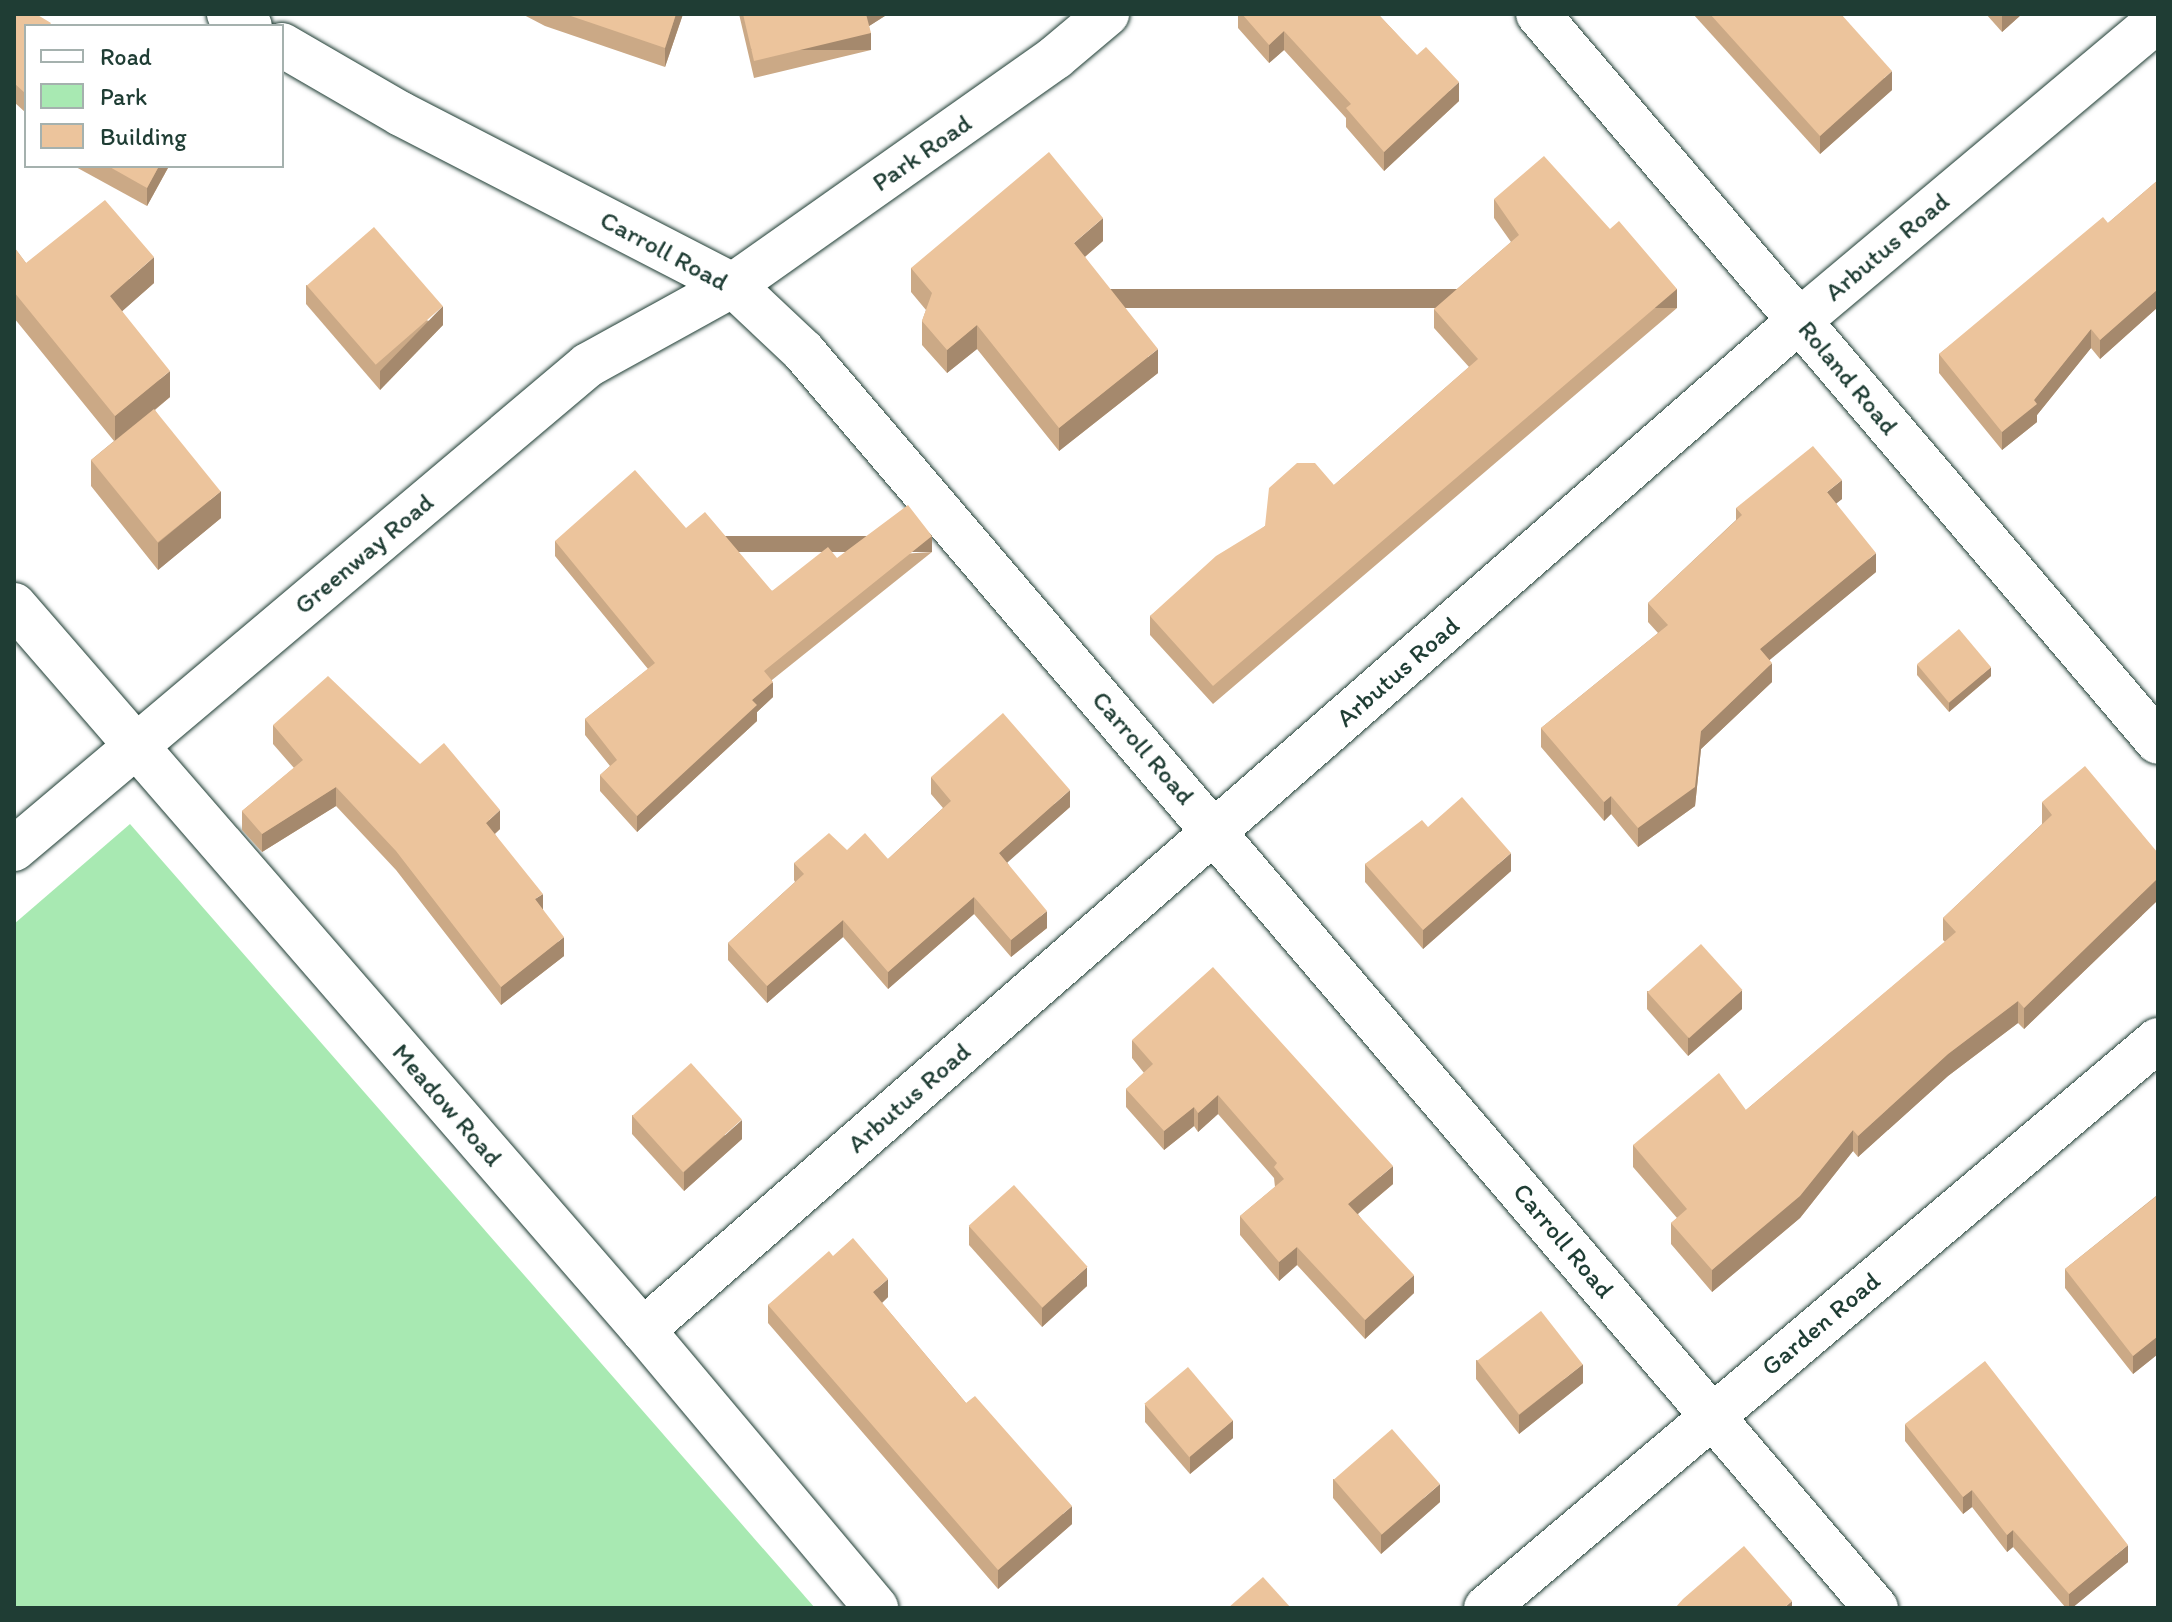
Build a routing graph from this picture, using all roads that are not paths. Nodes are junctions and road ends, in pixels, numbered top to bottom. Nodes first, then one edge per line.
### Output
1 (229, 14) edge
2 (1107, 14) edge
3 (1538, 14) edge
4 (2158, 20) edge
5 (246, 24) edge
6 (284, 46) edge
7 (733, 285) junction
8 (1799, 321) junction
9 (14, 605) edge
10 (2158, 742) edge
11 (135, 746) junction
12 (1214, 832) junction
13 (14, 849) edge
14 (2158, 1040) edge
15 (643, 1330) junction
16 (1712, 1416) junction
17 (876, 1608) edge
18 (1486, 1608) edge
19 (1876, 1608) edge

1 - 5 street
2 - 7 street, Park Road
3 - 8 street, Roland Road
4 - 8 street, Arbutus Road
6 - 7 street, Carroll Road
7 - 11 street, Greenway Road
7 - 12 street, Carroll Road
8 - 10 street, Roland Road
8 - 12 street, Arbutus Road
9 - 11 street, Meadow Road
11 - 13 street, Greenway Road
11 - 15 street, Meadow Road
12 - 15 street, Arbutus Road
12 - 16 street, Carroll Road
14 - 16 street, Garden Road
15 - 17 street, Meadow Road
16 - 18 street, Garden Road
16 - 19 street, Carroll Road

